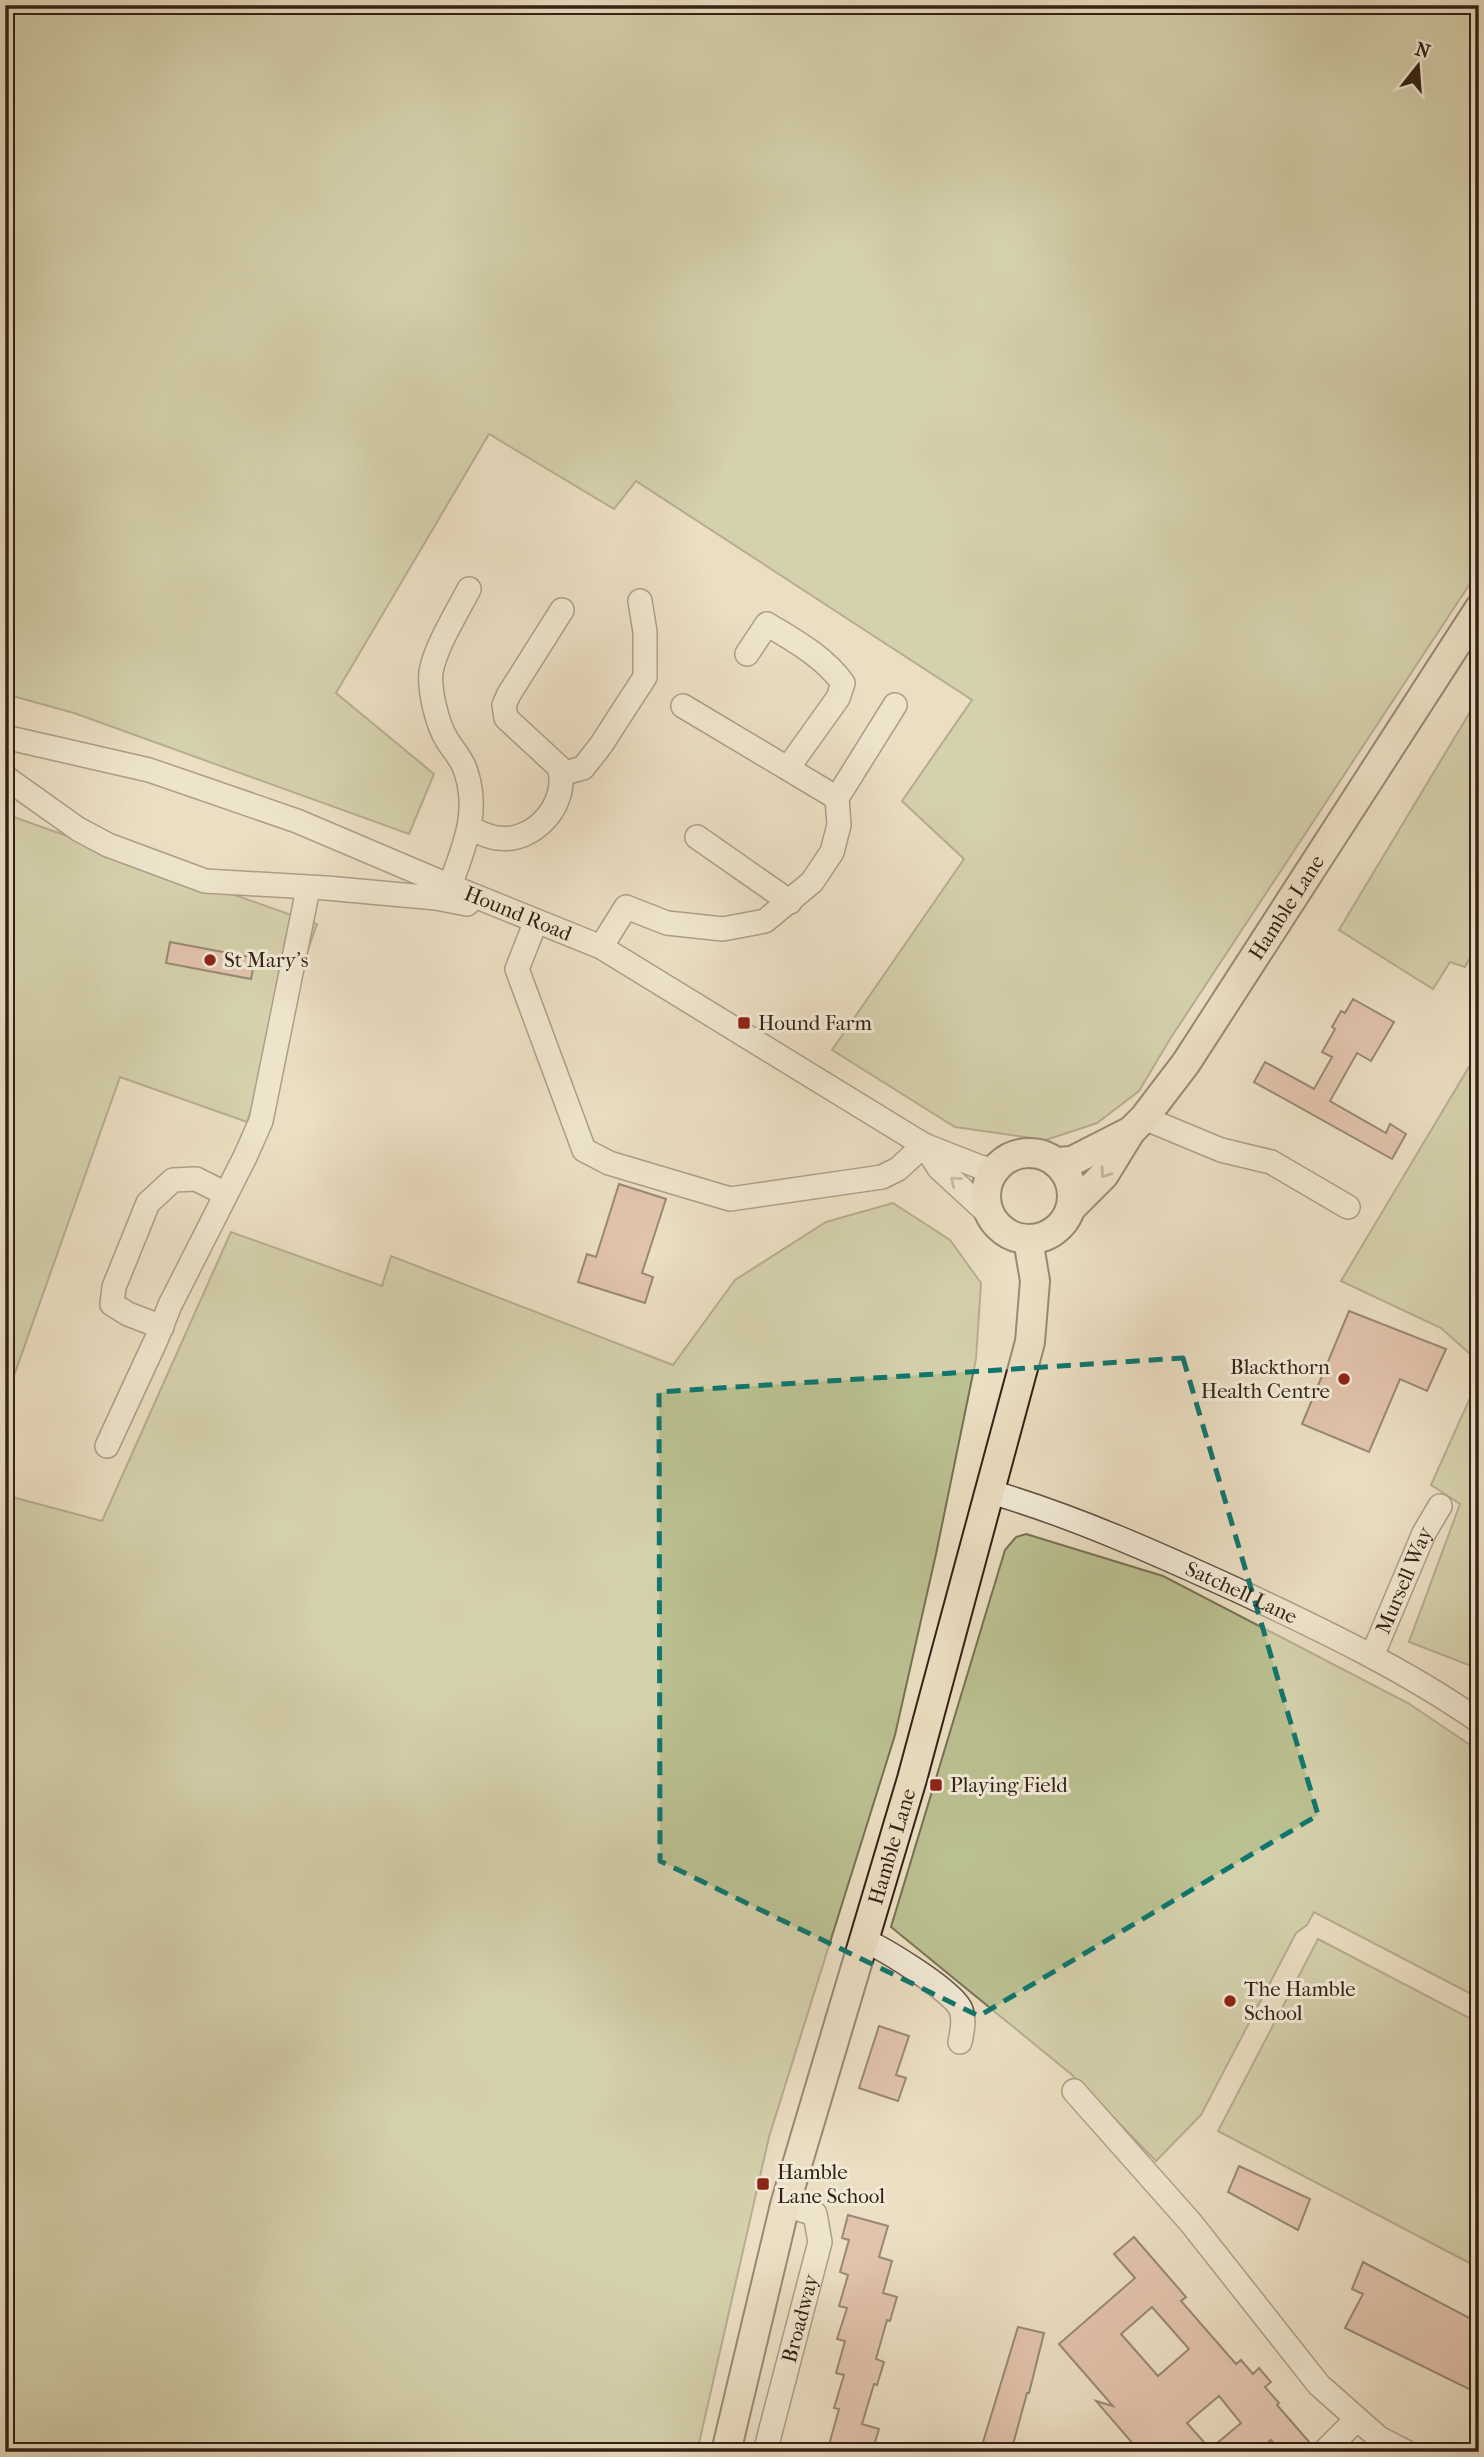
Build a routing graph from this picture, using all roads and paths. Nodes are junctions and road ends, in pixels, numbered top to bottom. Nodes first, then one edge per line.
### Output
1 (470, 589) dead end
2 (640, 601) dead end
3 (1479, 609) edge
4 (562, 610) dead end
5 (747, 654) dead end
6 (895, 705) dead end
7 (683, 706) dead end
8 (5, 737) edge
9 (788, 768) junction
10 (561, 774) junction
11 (5, 777) edge
12 (837, 798) junction
13 (471, 829) junction
14 (697, 836) dead end
15 (450, 886) junction
16 (308, 889) junction
17 (790, 902) junction
18 (527, 918) junction
19 (601, 947) junction
20 (1137, 1125) junction
21 (924, 1145) junction
22 (1056, 1162) junction
23 (995, 1170) junction
24 (226, 1194) junction
25 (1348, 1207) dead end
26 (1071, 1208) junction
27 (990, 1215) junction
28 (1028, 1239) junction
29 (162, 1326) junction
30 (107, 1446) dead end
31 (991, 1492) junction
32 (1440, 1506) dead end
33 (1372, 1656) junction
34 (1479, 1721) edge
35 (865, 1941) junction
36 (960, 2042) dead end
37 (1074, 2091) dead end
38 (785, 2205) junction
39 (1357, 2419) junction
40 (1330, 2449) edge
41 (726, 2452) edge
42 (765, 2452) edge
43 (1406, 2452) edge

1 - 13 street
2 - 10 street
3 - 20 main road, Hamble Lane
4 - 10 street
5 - 9 street
6 - 12 street
7 - 9 street
8 - 15 street, Hound Road
9 - 12 street
10 - 13 street
11 - 16 street
12 - 17 street
13 - 15 street
14 - 17 street
15 - 18 street, Hound Road
16 - 18 street
16 - 24 street
17 - 19 street
18 - 19 street, Hound Road
18 - 21 street
19 - 21 street, Hound Road
20 - 22 main road, Hamble Lane
20 - 25 street
20 -> 26 main road
21 - 23 street, Hound Road
27 -> 21 street
22 - 23 main road
22 - 26 main road
23 - 27 main road
24 - 29 street
24 - 29 street
26 - 28 main road
27 - 28 main road
28 - 31 main road, Hamble Lane
29 - 30 street
31 - 33 street, Satchell Lane
31 - 35 main road, Hamble Lane
32 - 33 street, Mursell Way
33 - 34 street, Satchell Lane
35 - 36 street
35 - 38 main road, Hamble Lane
37 - 39 street
38 - 41 main road, Hamble Lane
38 - 42 street, Broadway
39 - 40 street
39 - 43 street

